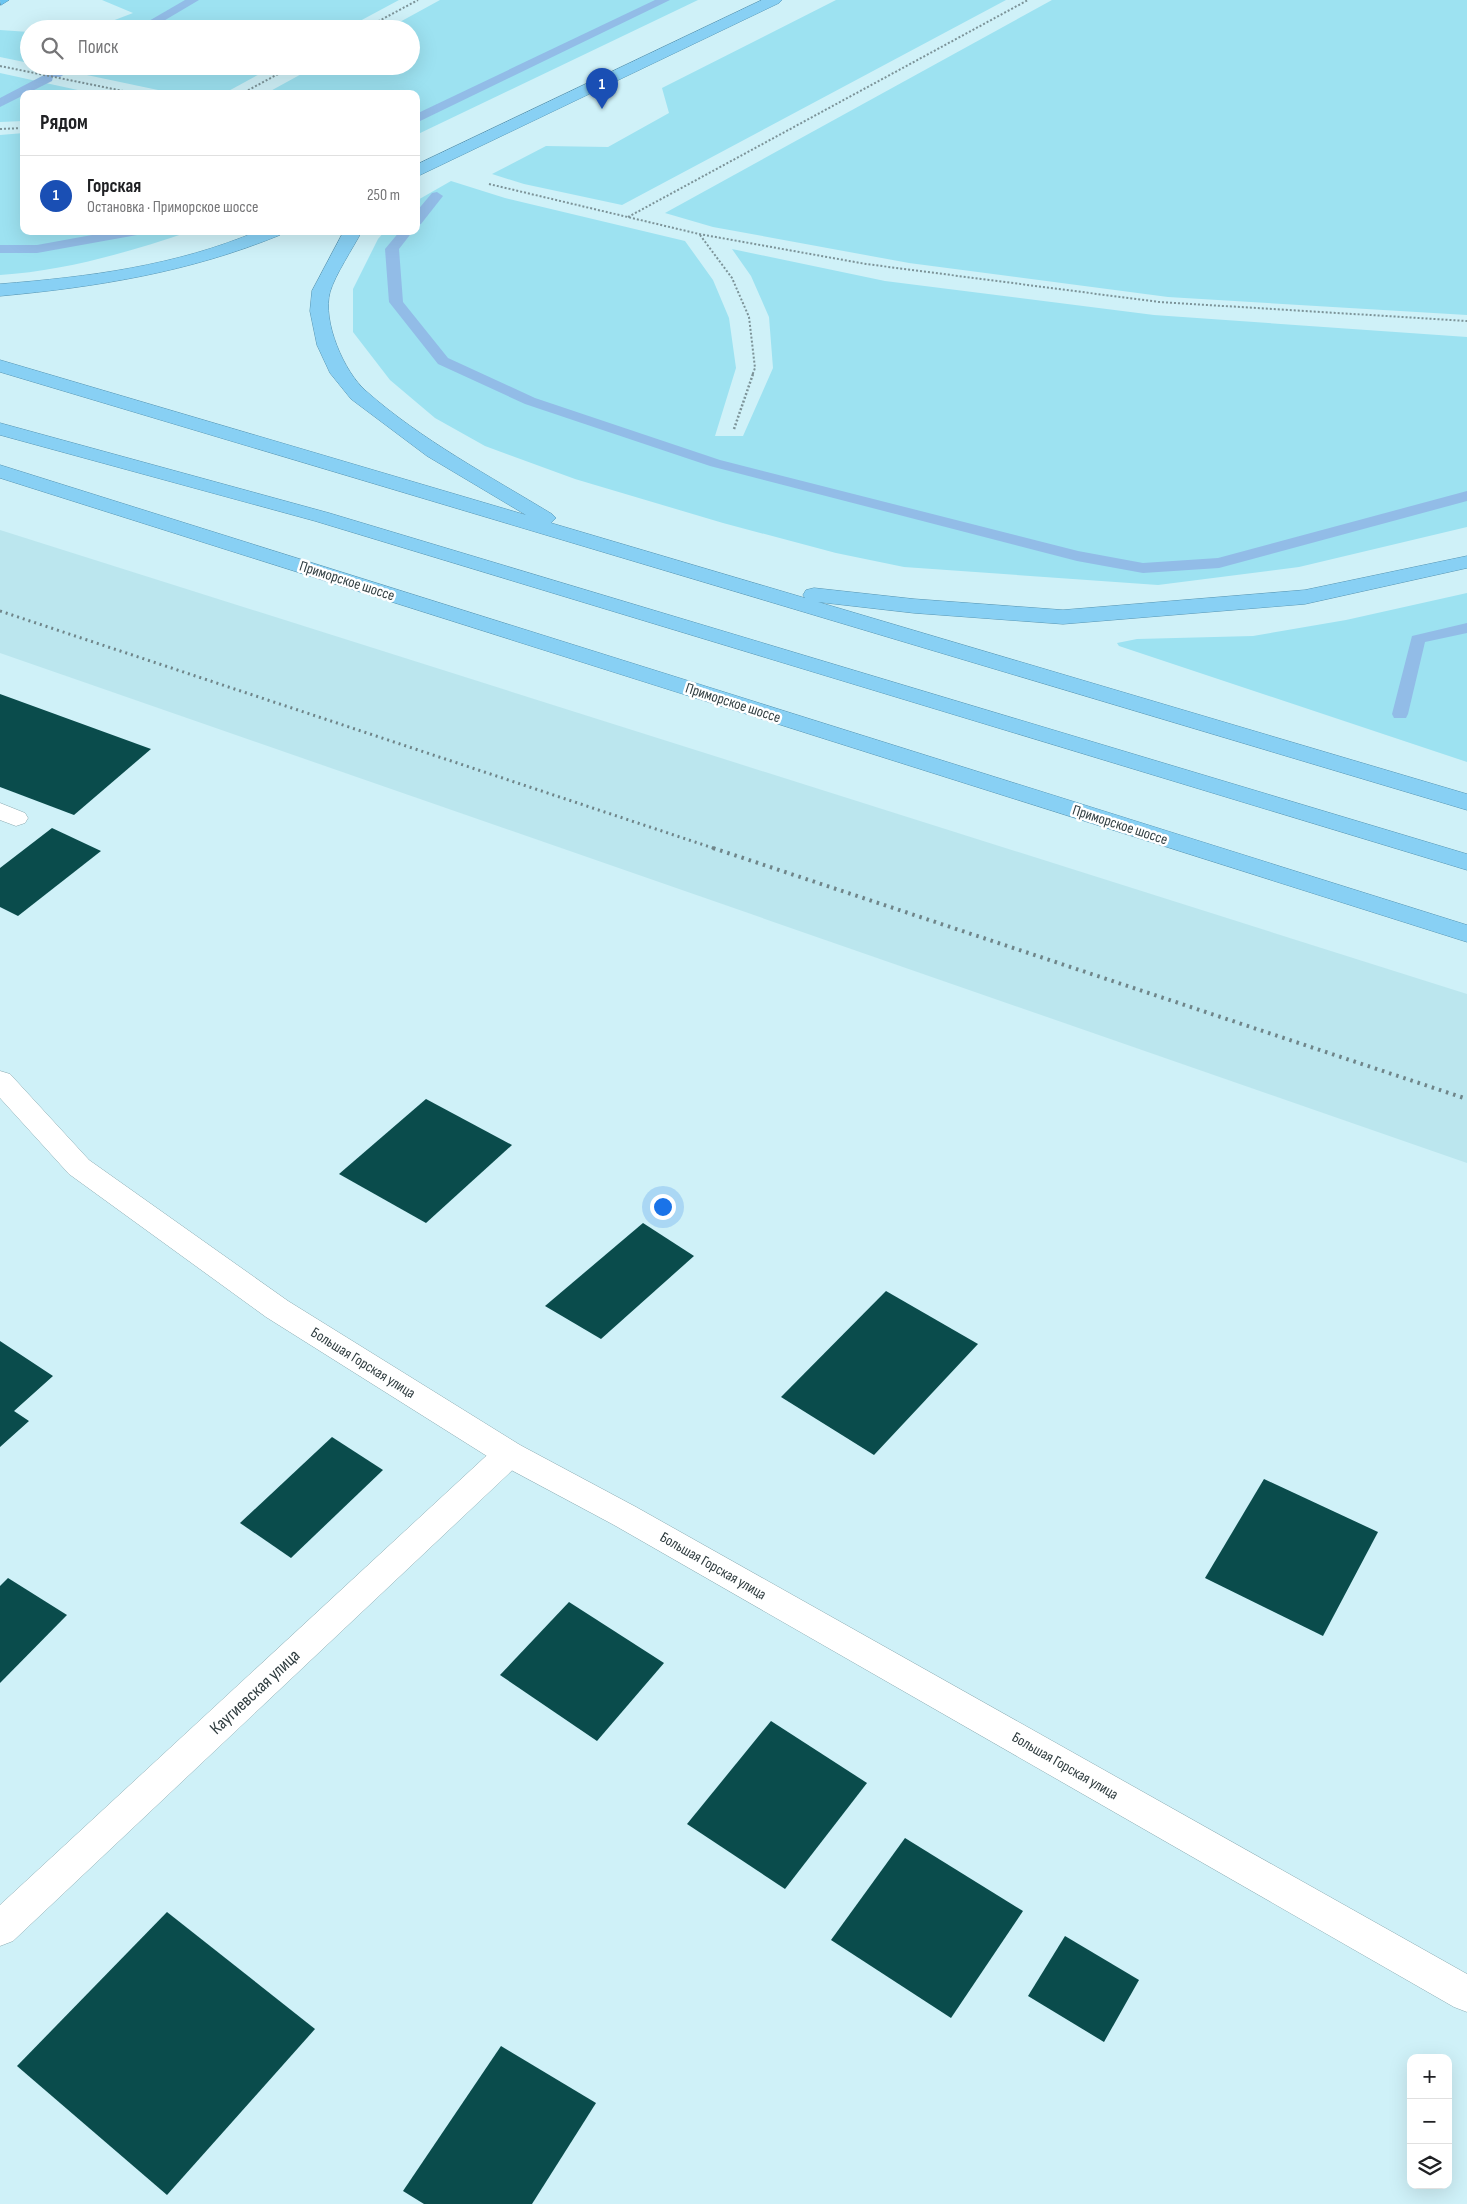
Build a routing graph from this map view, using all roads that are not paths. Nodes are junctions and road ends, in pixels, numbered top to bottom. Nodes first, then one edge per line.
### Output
1 (774, 0) edge
2 (420, 170) edge
3 (264, 235) edge
4 (351, 235) edge
5 (0, 290) edge
6 (0, 366) edge
7 (0, 429) edge
8 (0, 471) edge
9 (578, 538) junction
10 (1467, 562) edge
11 (744, 588) junction
12 (1467, 802) edge
13 (1467, 862) edge
14 (1467, 934) edge
15 (0, 1081) edge
16 (509, 1454) junction
17 (0, 1929) edge
18 (1467, 1994) edge

1 - 2 highway
3 - 5 highway
4 - 9 highway
6 - 9 highway
7 - 13 highway
8 - 14 highway, Приморское шоссе
9 - 11 highway
10 - 11 highway
11 - 12 highway
15 - 16 street, Большая Горская улица
16 - 17 street, Каугиевская улица
16 - 18 street, Большая Горская улица

